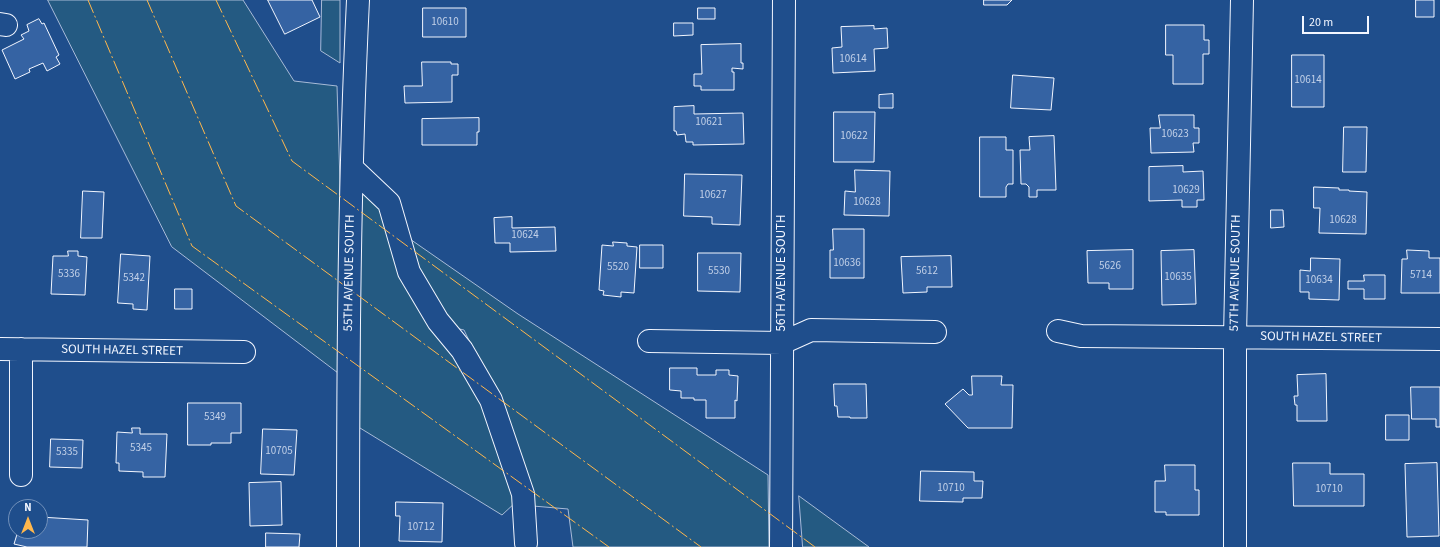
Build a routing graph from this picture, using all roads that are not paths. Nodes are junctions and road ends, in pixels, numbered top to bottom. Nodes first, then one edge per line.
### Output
1 (358, 0) edge
2 (784, 0) edge
3 (1242, 0) edge
4 (352, 168) junction
5 (1058, 331) dead end
6 (935, 332) dead end
7 (1235, 337) junction
8 (1440, 339) edge
9 (649, 341) dead end
10 (782, 344) junction
11 (10, 349) edge
12 (244, 352) dead end
13 (21, 475) dead end
14 (526, 543) dead end
15 (348, 547) edge
16 (781, 547) edge
17 (1235, 547) edge

1 - 4 street, 55TH AVENUE SOUTH
2 - 10 street, 56TH AVENUE SOUTH
3 - 7 street, 57TH AVENUE SOUTH
4 - 14 street
4 - 15 street, 55TH AVENUE SOUTH
5 - 7 street, SOUTH HAZEL STREET
6 - 10 street
7 - 8 street, SOUTH HAZEL STREET
7 - 17 street, 57TH AVENUE SOUTH
9 - 10 street
10 - 16 street, 56TH AVENUE SOUTH
11 - 12 street, SOUTH HAZEL STREET
11 - 13 street

